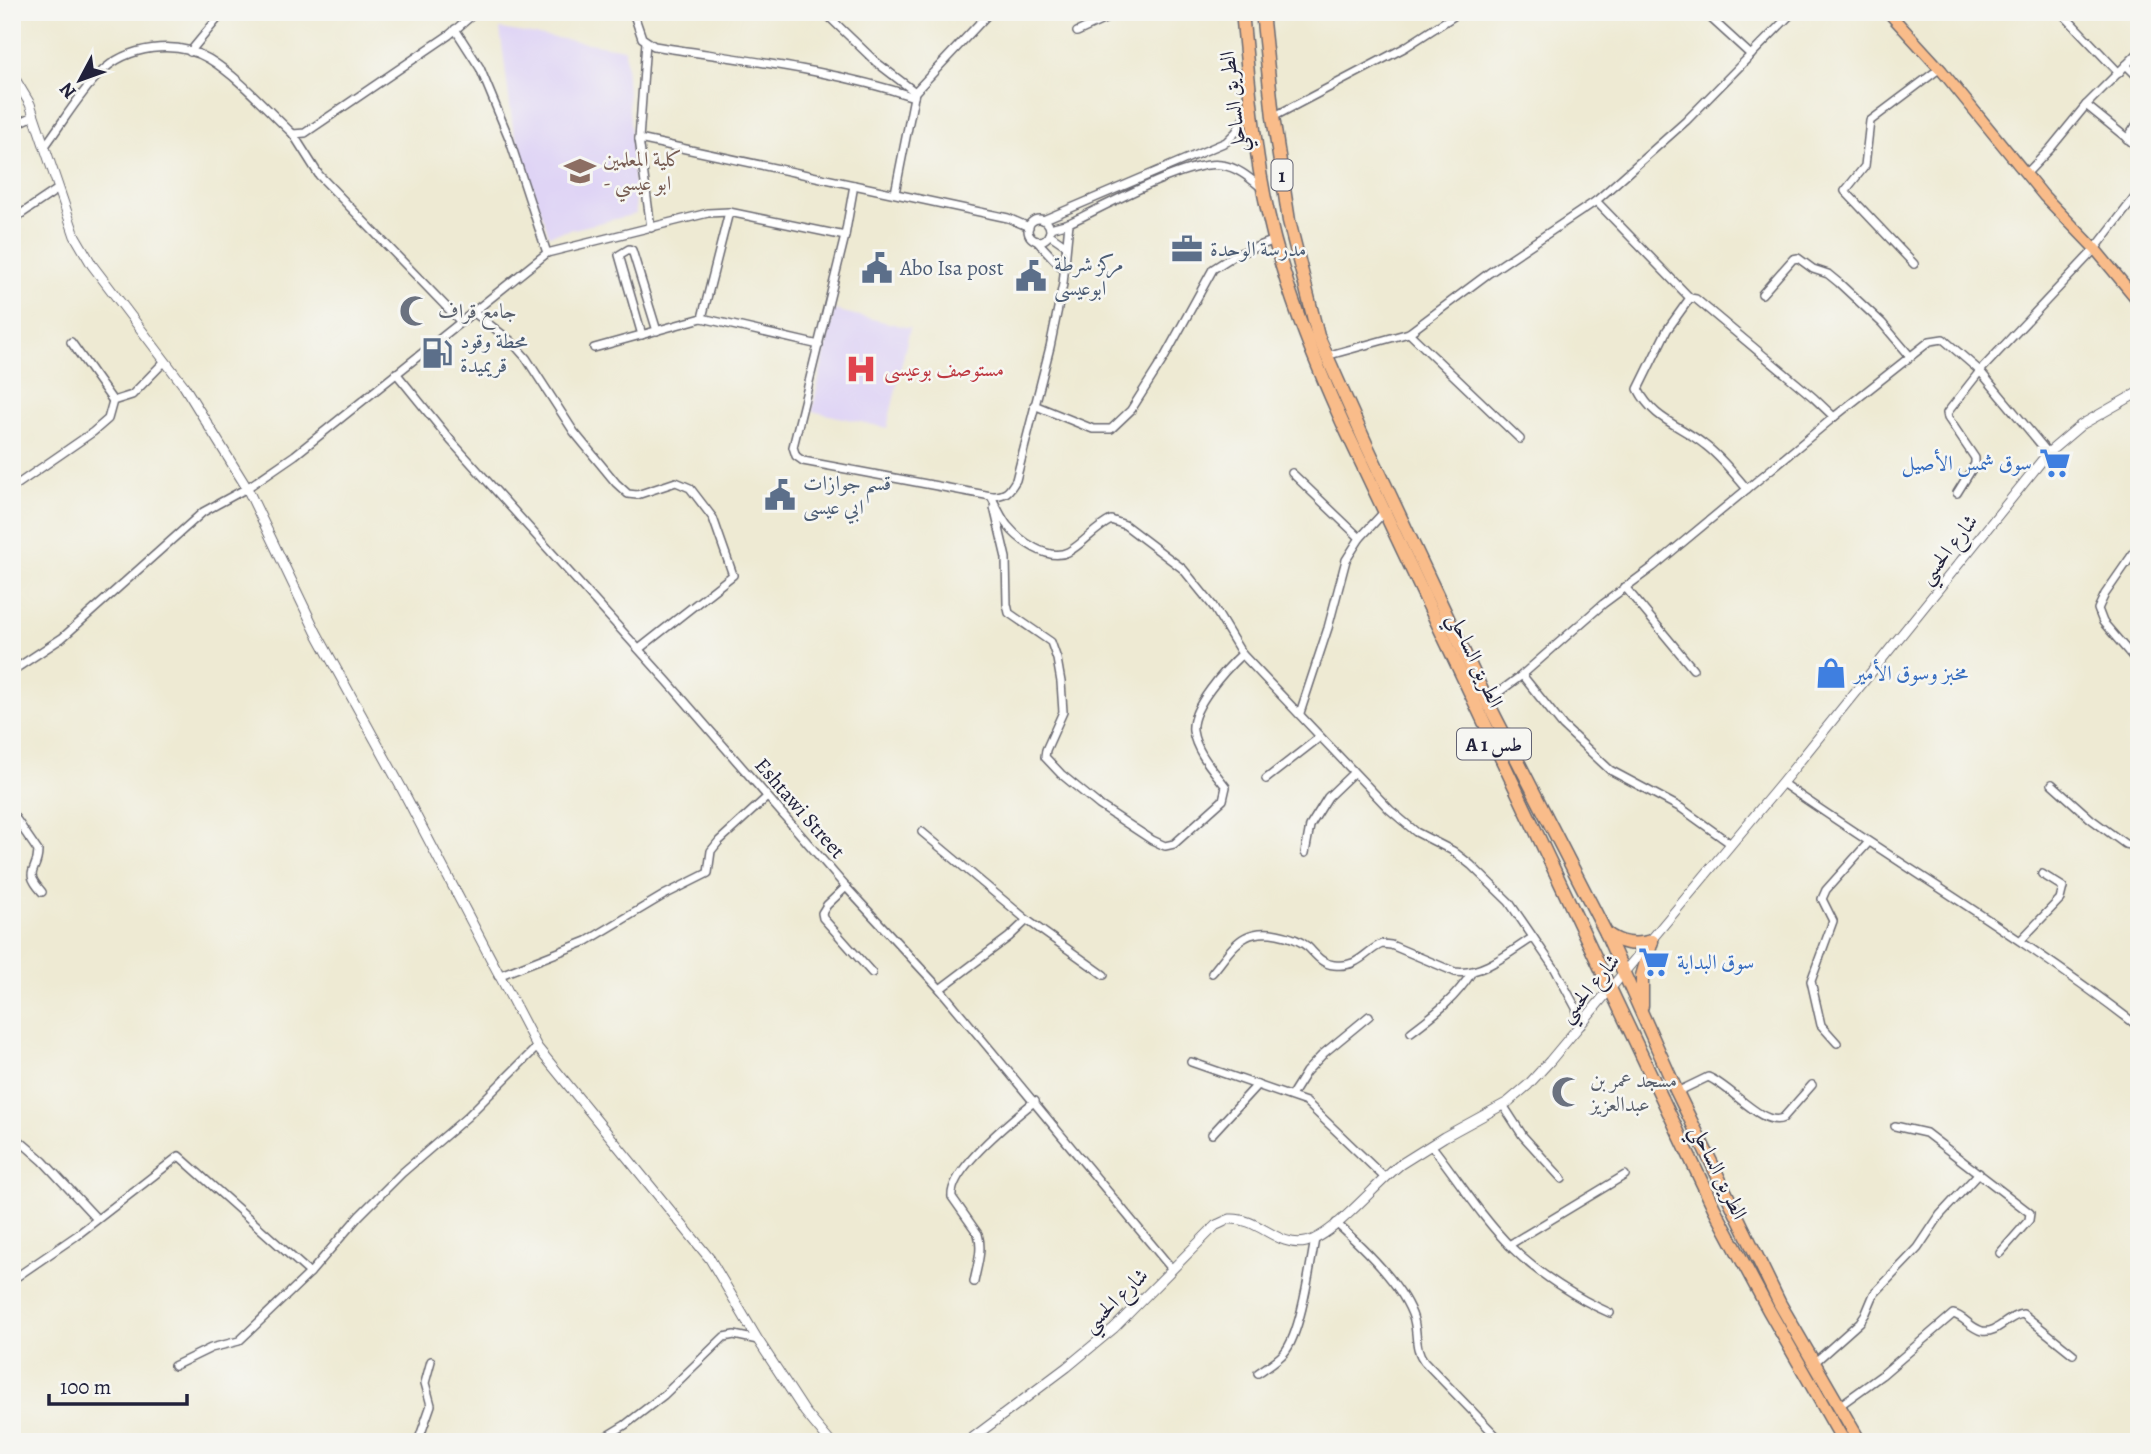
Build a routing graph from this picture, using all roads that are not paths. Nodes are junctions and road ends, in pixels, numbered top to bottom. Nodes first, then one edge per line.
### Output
1 (223, 12) edge
2 (476, 12) edge
3 (634, 12) edge
4 (824, 12) edge
5 (990, 12) edge
6 (1120, 12) edge
7 (1242, 12) edge
8 (1262, 12) edge
9 (1460, 12) edge
10 (1704, 12) edge
11 (1793, 12) edge
12 (1888, 12) edge
13 (2061, 12) edge
14 (455, 29) junction
15 (1077, 32) dead end
16 (646, 42) junction
17 (190, 51) junction
18 (2139, 52) edge
19 (1751, 55) junction
20 (2126, 65) junction
21 (1939, 69) junction
22 (2119, 73) junction
23 (12, 74) edge
24 (2139, 78) edge
25 (915, 94) junction
26 (1251, 103) junction
27 (2086, 104) junction
28 (34, 116) junction
29 (1273, 117) junction
30 (2139, 121) edge
31 (12, 127) edge
32 (293, 134) junction
33 (639, 139) junction
34 (2127, 139) junction
35 (45, 146) junction
36 (2139, 148) edge
37 (2026, 174) junction
38 (854, 185) junction
39 (58, 190) junction
40 (1263, 190) junction
41 (2139, 192) edge
42 (895, 193) junction
43 (1596, 201) junction
44 (729, 212) junction
45 (12, 220) edge
46 (1044, 220) junction
47 (1069, 223) junction
48 (1029, 226) junction
49 (651, 228) junction
50 (1050, 231) junction
51 (845, 236) junction
52 (1275, 240) junction
53 (1037, 241) junction
54 (1065, 245) junction
55 (2095, 248) junction
56 (547, 253) junction
57 (1914, 264) dead end
58 (1064, 270) junction
59 (1762, 294) dead end
60 (1690, 298) junction
61 (2139, 302) edge
62 (473, 312) junction
63 (702, 318) junction
64 (461, 321) junction
65 (657, 331) junction
66 (1409, 333) junction
67 (642, 335) junction
68 (1318, 335) joint
69 (71, 342) dead end
70 (819, 345) junction
71 (594, 348) dead end
72 (1326, 356) junction
73 (1910, 356) junction
74 (165, 361) junction
75 (1980, 370) junction
76 (396, 373) junction
77 (2139, 391) edge
78 (113, 401) junction
79 (1034, 405) junction
80 (1834, 417) junction
81 (1520, 439) dead end
82 (2048, 453) junction
83 (1292, 472) dead end
84 (12, 488) edge
85 (247, 488) junction
86 (1747, 489) junction
87 (1957, 493) dead end
88 (991, 496) junction
89 (1385, 512) junction
90 (1360, 538) junction
91 (2139, 545) edge
92 (1625, 587) junction
93 (639, 649) junction
94 (1242, 654) junction
95 (2139, 664) edge
96 (1693, 669) dead end
97 (12, 671) edge
98 (1521, 676) junction
99 (1487, 701) junction
100 (1300, 713) junction
101 (1320, 737) junction
102 (1353, 773) junction
103 (1266, 779) dead end
104 (1782, 783) junction
105 (2053, 784) dead end
106 (766, 797) junction
107 (12, 813) edge
108 (922, 832) dead end
109 (2139, 837) edge
110 (1868, 843) junction
111 (1731, 844) junction
112 (1306, 853) dead end
113 (2042, 874) dead end
114 (846, 887) junction
115 (42, 892) dead end
116 (1027, 920) junction
117 (1606, 933) junction
118 (1532, 938) junction
119 (2021, 940) junction
120 (1652, 941) junction
121 (1473, 972) junction
122 (1212, 973) dead end
123 (1624, 973) junction
124 (872, 974) dead end
125 (1104, 975) dead end
126 (498, 976) junction
127 (940, 989) junction
128 (1610, 990) junction
129 (1643, 1013) junction
130 (1369, 1016) dead end
131 (1581, 1025) junction
132 (2139, 1027) edge
133 (1411, 1032) dead end
134 (1837, 1043) dead end
135 (537, 1047) junction
136 (1191, 1062) dead end
137 (1258, 1085) junction
138 (1812, 1085) dead end
139 (1677, 1092) junction
140 (1291, 1096) junction
141 (1035, 1101) junction
142 (1503, 1105) junction
143 (1895, 1126) dead end
144 (12, 1134) edge
145 (1212, 1135) dead end
146 (1431, 1145) junction
147 (1979, 1173) junction
148 (1625, 1175) dead end
149 (1384, 1177) junction
150 (1562, 1180) dead end
151 (97, 1219) junction
152 (1336, 1223) junction
153 (1315, 1240) junction
154 (1509, 1245) junction
155 (2000, 1253) dead end
156 (1172, 1269) junction
157 (310, 1273) junction
158 (12, 1280) edge
159 (974, 1282) dead end
160 (1610, 1313) dead end
161 (758, 1340) junction
162 (2073, 1354) dead end
163 (431, 1361) dead end
164 (1814, 1363) junction
165 (174, 1366) dead end
166 (1258, 1373) dead end
167 (1839, 1406) junction
168 (418, 1442) edge
169 (597, 1442) edge
170 (830, 1442) edge
171 (967, 1442) edge
172 (1502, 1442) edge
173 (1844, 1442) edge
174 (1860, 1442) edge

1 - 17 street
2 - 14 street
3 - 16 street
4 - 25 street
5 - 25 street
6 - 15 street
7 - 26 highway, الطريق الساحلي / A 1 طس
8 - 29 highway, الطريق الساحلي / 1
9 - 29 street
10 - 19 street
11 - 19 street
12 - 21 main road
13 - 22 street
14 - 32 street
14 - 56 street
16 - 25 street
16 - 33 street
17 - 32 street
17 - 35 street
18 - 20 street
19 - 43 street
20 - 22 street
20 - 24 street
21 - 37 main road
21 - 57 street
22 - 27 street
23 - 28 street
25 - 42 street
26 - 40 highway, الطريق الساحلي / A 1 طس
26 - 46 street
27 - 34 street
27 - 37 street
28 - 31 street
28 - 35 street
29 - 68 highway, الطريق الساحلي / 1
30 - 34 street
32 - 64 street
33 - 38 street
33 - 49 street
34 - 36 street
35 - 39 street
37 - 55 main road
38 - 42 street
38 - 51 street
39 - 45 street
39 - 74 street
40 - 47 street
40 - 52 highway, الطريق الساحلي / A 1 طس
41 - 55 street
42 - 48 street
43 - 60 street
43 - 66 street
44 - 49 street
44 - 51 street
44 - 63 street
46 - 48 street
46 - 50 street
47 - 50 street
47 - 54 street
48 - 53 street
49 - 56 street
50 - 53 street
50 - 54 street
51 - 70 street
52 - 79 street
52 - 89 highway, الطريق الساحلي / A 1 طس
53 - 58 street
54 - 58 street
55 - 61 main road
55 - 75 street
56 - 62 street
58 - 79 street
59 - 73 street
60 - 80 street
60 - 86 street
62 - 64 street
62 - 93 street
63 - 65 street
63 - 70 street
64 - 76 street
65 - 67 street
65 - 67 street
66 - 72 street
66 - 81 street
67 - 71 street
68 - 72 highway, الطريق الساحلي / A 1 طس
69 - 78 street
70 - 88 street
72 - 99 highway, الطريق الساحلي / A 1 طس
73 - 75 street
73 - 80 street
74 - 78 street
74 - 85 street
75 - 82 street
75 - 87 street
76 - 85 street
76 - 93 street, Eshtawi Street
77 - 82 street, شارع الحسي
78 - 84 street
79 - 88 street
80 - 86 street
82 - 104 street, شارع الحسي
83 - 90 street
85 - 97 street
85 - 126 street
86 - 92 street
88 - 94 street
88 - 94 street
89 - 90 street
89 - 128 highway, الطريق الساحلي / A 1 طس
90 - 100 street
91 - 95 street
92 - 96 street
92 - 98 street
93 - 106 street, Eshtawi Street
94 - 100 street
98 - 99 street
98 - 111 street
99 - 117 highway, الطريق الساحلي / A 1 طس
100 - 101 street
101 - 102 street
101 - 103 street
102 - 112 street
102 - 118 street
104 - 110 street
104 - 111 street, شارع الحسي
105 - 109 street
106 - 114 street, Eshtawi Street
106 - 126 street
107 - 115 street
108 - 116 street
110 - 119 street
110 - 134 street
111 - 120 street, شارع الحسي
113 - 119 street
114 - 124 street
114 - 127 street, Eshtawi Street
116 - 125 street
116 - 127 street
117 - 120 highway
117 - 123 highway, الطريق الساحلي / A 1 طس
118 - 121 street
118 - 131 street
119 - 132 street
120 - 123 street, شارع الحسي
120 - 129 highway
121 - 122 street
121 - 133 street
123 - 128 street, شارع الحسي
123 - 129 highway, الطريق الساحلي / A 1 طس
126 - 135 street
127 - 141 street, Eshtawi Street
128 - 131 street, شارع الحسي
128 - 173 highway, الطريق الساحلي / A 1 طس
129 - 139 highway, الطريق الساحلي / A 1 طس
130 - 140 street
131 - 142 street, شارع الحسي
135 - 157 street
135 - 161 street
136 - 137 street
137 - 140 street
137 - 145 street
138 - 139 street
139 - 164 highway, الطريق الساحلي / A 1 طس
140 - 149 street
141 - 156 street, Eshtawi Street
141 - 159 street
142 - 146 street, شارع الحسي
142 - 150 street
143 - 147 street
144 - 151 street
146 - 149 street, شارع الحسي
146 - 154 street
147 - 155 street
147 - 164 street
148 - 154 street
149 - 152 street, شارع الحسي
151 - 157 street
151 - 158 street
152 - 153 street, شارع الحسي
152 - 172 street
153 - 156 street, شارع الحسي
153 - 166 street
154 - 160 street
156 - 171 street, شارع الحسي
157 - 165 street
161 - 169 street
161 - 170 street
162 - 167 street
163 - 168 street
164 - 167 highway, الطريق الساحلي / A 1 طس
167 - 174 highway, الطريق الساحلي / A 1 طس

